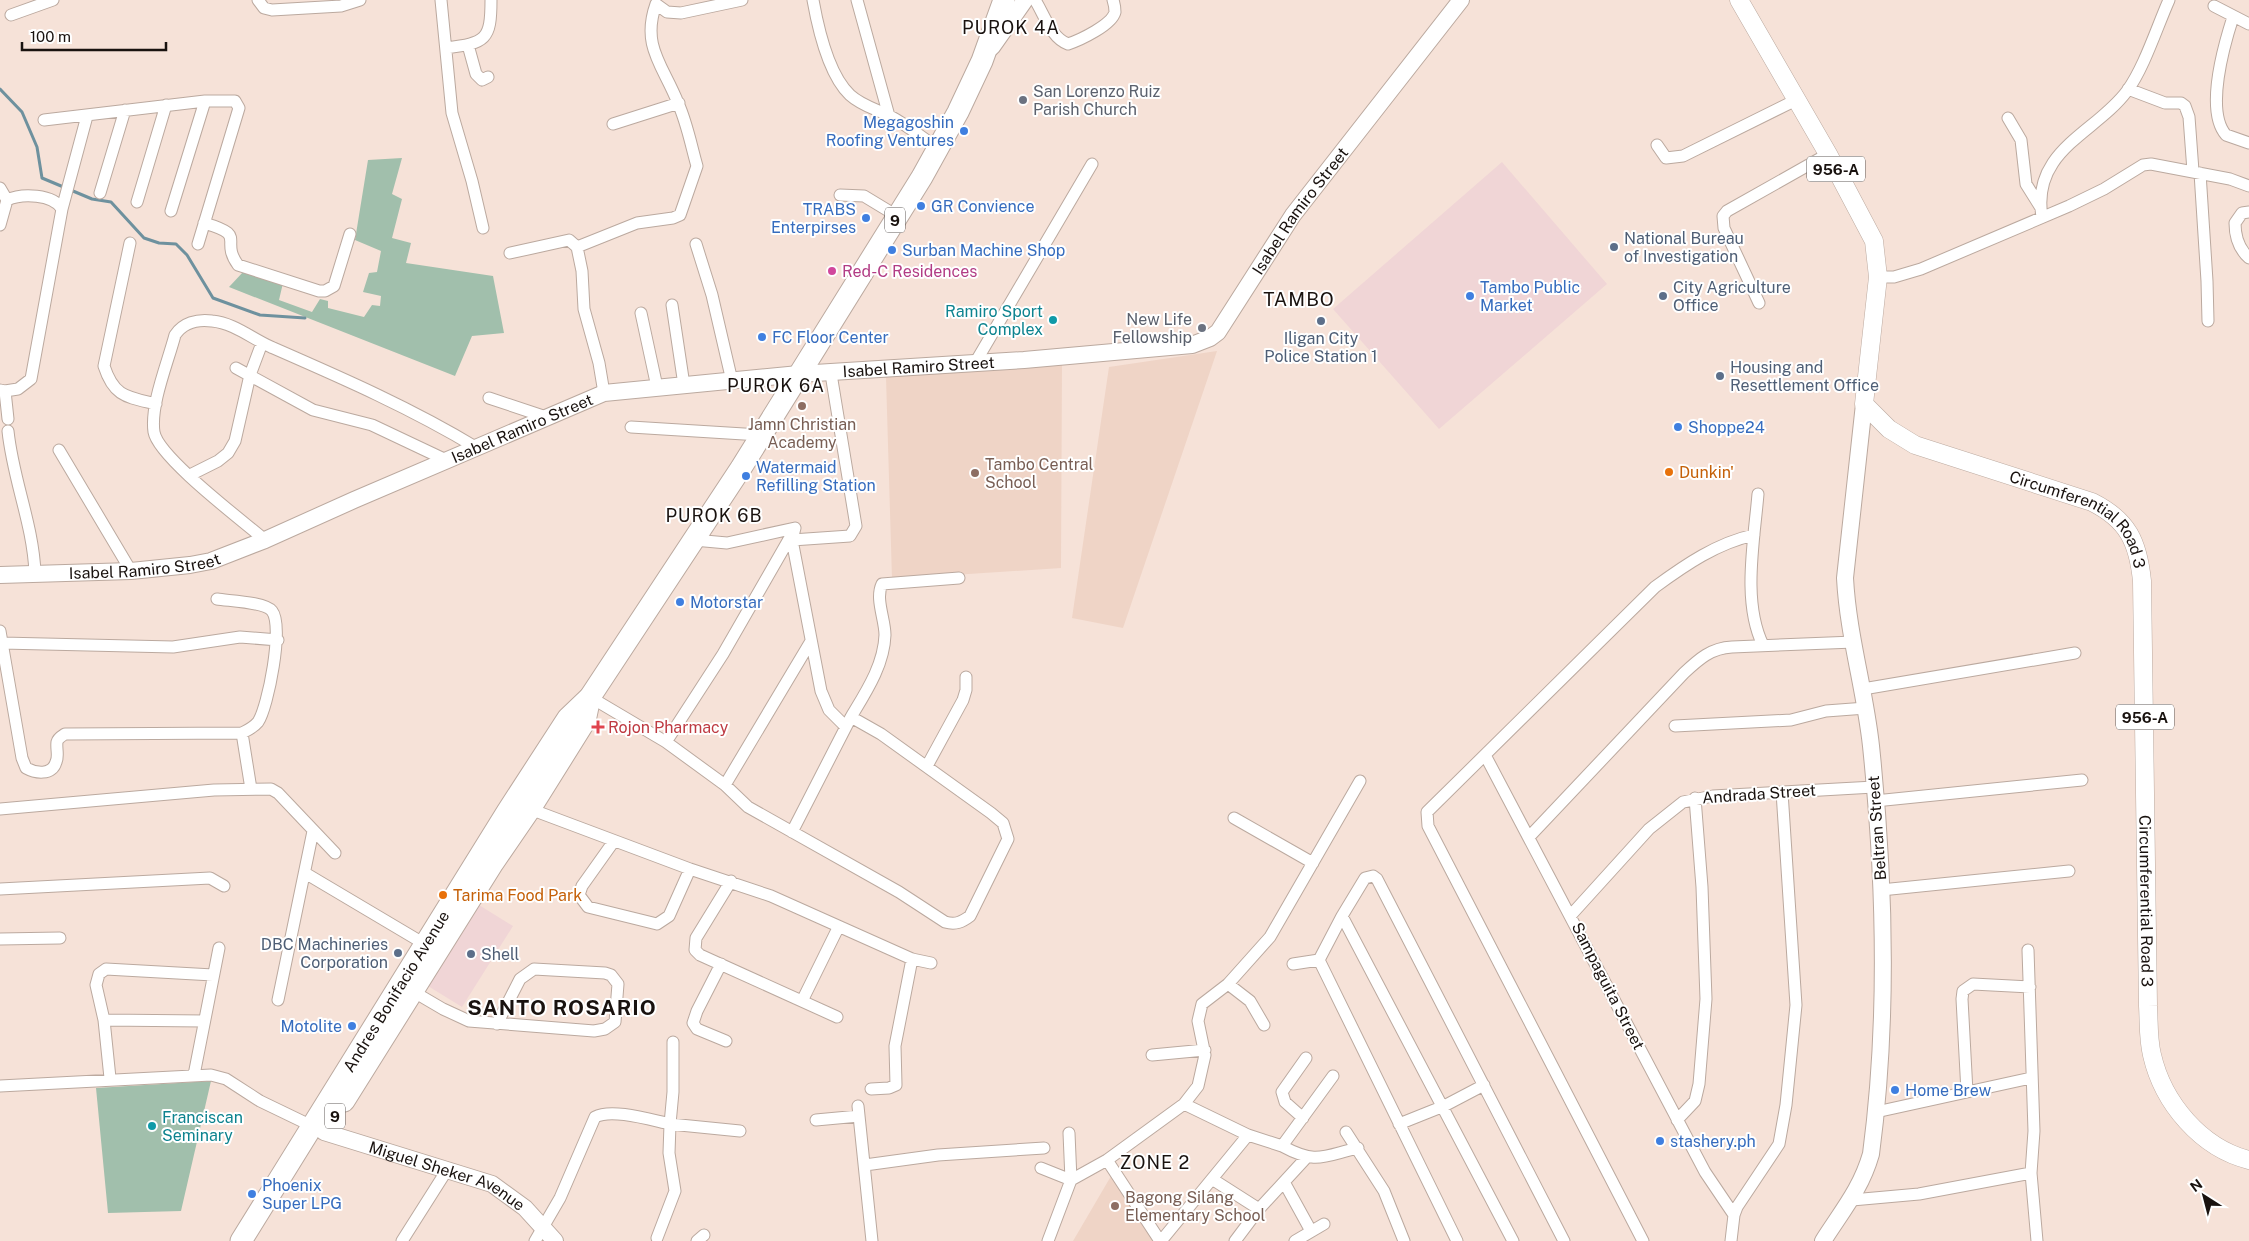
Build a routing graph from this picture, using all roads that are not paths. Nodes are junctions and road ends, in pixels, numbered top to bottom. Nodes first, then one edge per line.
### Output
1 (53, 0) edge
2 (258, 0) edge
3 (360, 0) edge
4 (441, 0) edge
5 (491, 0) edge
6 (742, 0) edge
7 (813, 0) edge
8 (857, 0) edge
9 (996, 0) edge
10 (1004, 0) edge
11 (1025, 0) edge
12 (1035, 0) edge
13 (1113, 0) edge
14 (1461, 0) edge
15 (1739, 0) edge
16 (2169, 0) edge
17 (657, 2) edge
18 (306, 5) edge
19 (2214, 6) dead end
20 (11, 15) dead end
21 (2233, 17) junction
22 (2249, 24) edge
23 (468, 45) junction
24 (446, 48) junction
25 (981, 62) junction
26 (488, 78) dead end
27 (2128, 89) junction
28 (1796, 100) junction
29 (205, 101) junction
30 (679, 103) junction
31 (166, 105) junction
32 (125, 110) junction
33 (88, 116) junction
34 (889, 116) junction
35 (2008, 118) dead end
36 (44, 120) dead end
37 (613, 124) dead end
38 (2249, 143) edge
39 (1657, 145) dead end
40 (938, 148) junction
41 (1828, 154) junction
42 (1092, 164) dead end
43 (2196, 172) junction
44 (2249, 186) edge
45 (0, 188) edge
46 (100, 193) dead end
47 (840, 195) dead end
48 (7, 200) junction
49 (137, 202) dead end
50 (62, 209) junction
51 (171, 211) dead end
52 (2041, 212) junction
53 (2249, 212) edge
54 (897, 216) junction
55 (204, 223) junction
56 (0, 226) edge
57 (482, 228) dead end
58 (350, 234) dead end
59 (130, 243) dead end
60 (198, 244) dead end
61 (696, 244) dead end
62 (577, 247) junction
63 (510, 253) dead end
64 (2249, 258) edge
65 (1878, 277) junction
66 (1759, 303) dead end
67 (672, 305) dead end
68 (641, 314) dead end
69 (2208, 321) dead end
70 (262, 342) junction
71 (975, 363) junction
72 (236, 368) dead end
73 (799, 374) junction
74 (831, 374) junction
75 (250, 375) junction
76 (732, 381) junction
77 (684, 385) junction
78 (658, 387) junction
79 (3, 391) edge
80 (604, 393) junction
81 (490, 398) dead end
82 (156, 404) junction
83 (1864, 404) junction
84 (546, 417) junction
85 (8, 419) dead end
86 (631, 427) dead end
87 (8, 431) dead end
88 (760, 435) junction
89 (477, 448) junction
90 (59, 450) dead end
91 (446, 460) junction
92 (190, 475) junction
93 (1758, 494) dead end
94 (796, 528) junction
95 (1754, 535) junction
96 (265, 540) junction
97 (694, 540) junction
98 (792, 540) junction
99 (131, 571) junction
100 (35, 573) junction
101 (0, 575) edge
102 (959, 578) dead end
103 (217, 599) dead end
104 (1, 637) edge
105 (278, 640) junction
106 (811, 641) junction
107 (1854, 642) junction
108 (1763, 645) junction
109 (2075, 653) dead end
110 (966, 677) dead end
111 (1863, 689) junction
112 (590, 697) junction
113 (1866, 708) junction
114 (848, 722) junction
115 (1675, 726) dead end
116 (242, 733) junction
117 (666, 742) junction
118 (1485, 755) junction
119 (927, 766) junction
120 (2082, 780) dead end
121 (1360, 781) dead end
122 (725, 786) junction
123 (251, 789) junction
124 (1782, 792) junction
125 (1875, 794) junction
126 (1695, 798) junction
127 (0, 809) edge
128 (530, 809) junction
129 (1234, 818) dead end
130 (314, 831) junction
131 (792, 832) junction
132 (1529, 837) junction
133 (614, 841) junction
134 (335, 853) dead end
135 (1313, 863) junction
136 (690, 869) junction
137 (2069, 871) dead end
138 (305, 873) junction
139 (731, 881) junction
140 (224, 886) dead end
141 (0, 889) edge
142 (1881, 890) junction
143 (1571, 915) junction
144 (1342, 916) junction
145 (838, 928) junction
146 (60, 938) dead end
147 (0, 939) edge
148 (219, 948) dead end
149 (432, 948) junction
150 (2028, 950) dead end
151 (912, 959) junction
152 (1319, 960) junction
153 (931, 963) dead end
154 (722, 964) junction
155 (1293, 964) dead end
156 (213, 975) junction
157 (1228, 984) junction
158 (2030, 987) junction
159 (414, 992) junction
160 (278, 1000) dead end
161 (802, 1001) junction
162 (837, 1018) dead end
163 (104, 1020) junction
164 (204, 1021) junction
165 (497, 1024) junction
166 (1264, 1025) dead end
167 (726, 1041) dead end
168 (673, 1042) dead end
169 (1205, 1050) junction
170 (1152, 1055) dead end
171 (1306, 1058) dead end
172 (194, 1075) junction
173 (1333, 1076) dead end
174 (110, 1078) junction
175 (2031, 1078) junction
176 (1484, 1085) junction
177 (0, 1086) edge
178 (871, 1089) dead end
179 (1967, 1092) junction
180 (1184, 1104) junction
181 (1444, 1106) junction
182 (1876, 1112) junction
183 (1303, 1118) junction
184 (816, 1120) dead end
185 (1677, 1120) junction
186 (670, 1124) junction
187 (1399, 1124) junction
188 (318, 1129) junction
189 (740, 1131) dead end
190 (1346, 1132) dead end
191 (1069, 1133) dead end
192 (1248, 1135) junction
193 (1282, 1146) junction
194 (1044, 1148) dead end
195 (1358, 1148) junction
196 (1306, 1158) junction
197 (1107, 1160) junction
198 (2249, 1160) edge
199 (865, 1165) junction
200 (1040, 1168) dead end
201 (447, 1170) junction
202 (2032, 1173) junction
203 (1212, 1179) junction
204 (1071, 1180) junction
205 (1284, 1182) junction
206 (1852, 1200) junction
207 (1259, 1210) junction
208 (1734, 1215) junction
209 (1324, 1224) dead end
210 (544, 1227) junction
211 (1311, 1231) junction
212 (656, 1240) edge
213 (241, 1241) edge
214 (257, 1241) edge
215 (402, 1241) edge
216 (535, 1241) edge
217 (555, 1241) edge
218 (872, 1241) edge
219 (1048, 1241) edge
220 (1161, 1241) edge
221 (1235, 1241) edge
222 (1295, 1241) edge
223 (1404, 1241) edge
224 (1457, 1241) edge
225 (1513, 1241) edge
226 (1564, 1241) edge
227 (1643, 1241) edge
228 (1731, 1241) edge
229 (1823, 1241) edge
230 (2037, 1241) edge

1 - 20 street
2 - 18 street
3 - 18 street
4 - 24 street
5 - 23 street
6 - 17 street
7 - 34 street
8 - 34 street
9 - 25 highway, Andres Bonifacio Avenue / 9
10 - 25 highway, Andres Bonifacio Avenue / 9
11 - 25 street
12 - 13 street
14 - 71 street, Isabel Ramiro Street
15 - 28 main road, 956-A
16 - 27 street
17 - 30 street
19 - 21 street
21 - 22 street
21 - 38 street
23 - 24 street
23 - 26 street
24 - 57 street
25 - 40 highway, Andres Bonifacio Avenue / 9
27 - 43 street
27 - 52 street
28 - 39 street
28 - 41 main road, 956-A
29 - 31 street
29 - 51 street
29 - 55 street
30 - 37 street
30 - 62 street
31 - 32 street
31 - 49 street
32 - 33 street
32 - 46 street
33 - 36 street
33 - 50 street
34 - 40 street
35 - 52 street
40 - 54 highway, Andres Bonifacio Avenue / 9
41 - 65 main road, 956-A
41 - 66 street
42 - 71 street
43 - 44 street
43 - 52 street
43 - 69 street
45 - 48 street
47 - 54 street
48 - 50 street
48 - 56 street
50 - 79 street
52 - 65 street
53 - 64 street
54 - 73 highway, Andres Bonifacio Avenue / 9
55 - 58 street
55 - 60 street
59 - 82 street
61 - 76 street
62 - 63 street
62 - 80 street
65 - 83 main road, 956-A
67 - 77 street
68 - 78 street
70 - 75 street
70 - 82 street
70 - 89 street
71 - 74 street, Isabel Ramiro Street
72 - 75 street
73 - 74 street, Isabel Ramiro Street
73 - 76 street, Isabel Ramiro Street
73 - 88 highway, Andres Bonifacio Avenue / 9
74 - 98 street
75 - 91 street
75 - 92 street
76 - 77 street, Isabel Ramiro Street
77 - 78 street, Isabel Ramiro Street
78 - 80 street, Isabel Ramiro Street
79 - 85 street
80 - 84 street, Isabel Ramiro Street
81 - 84 street
82 - 92 street
83 - 107 street, Beltran Street
83 - 198 main road, Circumferential Road 3 / 956-A
84 - 89 street, Isabel Ramiro Street
86 - 88 street
87 - 100 street
88 - 97 highway, Andres Bonifacio Avenue / 9
89 - 91 street, Isabel Ramiro Street
90 - 99 street
91 - 96 street, Isabel Ramiro Street
92 - 96 street
93 - 95 street
94 - 97 street
94 - 98 street
94 - 117 street
95 - 108 street
95 - 118 street
96 - 99 street, Isabel Ramiro Street
97 - 112 highway, Andres Bonifacio Avenue / 9
98 - 106 street
99 - 100 street, Isabel Ramiro Street
100 - 101 street, Isabel Ramiro Street
102 - 114 street
103 - 105 street
104 - 105 street
104 - 116 street
105 - 116 street
106 - 114 street
106 - 122 street
107 - 108 street
107 - 111 street, Beltran Street
108 - 132 street
109 - 111 street
110 - 119 street
111 - 113 street, Beltran Street
112 - 117 street
112 - 128 highway, Andres Bonifacio Avenue / 9
112 - 149 highway, Andres Bonifacio Avenue / 9
113 - 115 street
113 - 125 street, Beltran Street
114 - 119 street
114 - 131 street
116 - 123 street
117 - 122 street
118 - 132 street, Sampaguita Street
118 - 227 street
119 - 131 street
120 - 125 street, Andrada Street
121 - 135 street
122 - 131 street
123 - 127 street
123 - 130 street
124 - 125 street, Andrada Street
124 - 126 street, Andrada Street
124 - 208 street
125 - 142 street, Beltran Street
126 - 143 street, Andrada Street
126 - 185 street
128 - 133 street
128 - 149 highway, Andres Bonifacio Avenue / 9
129 - 135 street
130 - 134 street
130 - 138 street
132 - 143 street, Sampaguita Street
133 - 136 street
133 - 136 street
135 - 157 street
136 - 139 street
137 - 142 street
138 - 149 street
138 - 160 street
139 - 145 street
139 - 154 street
140 - 141 street
142 - 182 street, Beltran Street
143 - 185 street, Sampaguita Street
144 - 152 street
144 - 176 street
144 - 181 street
145 - 151 street
145 - 161 street
146 - 147 street
148 - 156 street
149 - 159 highway, Andres Bonifacio Avenue / 9
149 - 188 highway, Andres Bonifacio Avenue / 9
150 - 158 street
151 - 153 street
151 - 178 street
152 - 155 street
152 - 187 street
154 - 161 street
154 - 167 street
156 - 163 street
156 - 164 street
157 - 166 street
157 - 169 street
158 - 175 street
158 - 179 street
159 - 165 street
159 - 188 highway, Andres Bonifacio Avenue / 9
161 - 162 street
163 - 164 street
163 - 174 street
164 - 172 street
165 - 165 street
168 - 186 street
169 - 170 street
169 - 180 street
171 - 183 street
172 - 174 street
172 - 188 street
173 - 183 street
174 - 177 street
175 - 179 street
175 - 202 street
176 - 181 street
176 - 226 street
179 - 182 street
180 - 192 street
180 - 197 street
181 - 187 street
181 - 225 street
182 - 206 street, Beltran Street
183 - 193 street
184 - 199 street
185 - 208 street, Sampaguita Street
186 - 189 street
186 - 210 street
186 - 212 street
187 - 224 street
188 - 201 street, Miguel Sheker Avenue
188 - 213 highway, Andres Bonifacio Avenue / 9
188 - 214 highway, Andres Bonifacio Avenue / 9
190 - 195 street
191 - 204 street
192 - 193 street
192 - 203 street
193 - 196 street
194 - 199 street
195 - 196 street
195 - 223 street
196 - 205 street
197 - 204 street
197 - 220 street
199 - 218 street
200 - 204 street
201 - 210 street, Miguel Sheker Avenue
201 - 215 street
202 - 206 street
202 - 230 street
203 - 207 street
203 - 220 street
204 - 219 street
205 - 207 street
205 - 211 street
206 - 229 street, Beltran Street
207 - 221 street
208 - 228 street
209 - 211 street
210 - 216 street
210 - 217 street, Miguel Sheker Avenue
211 - 222 street

